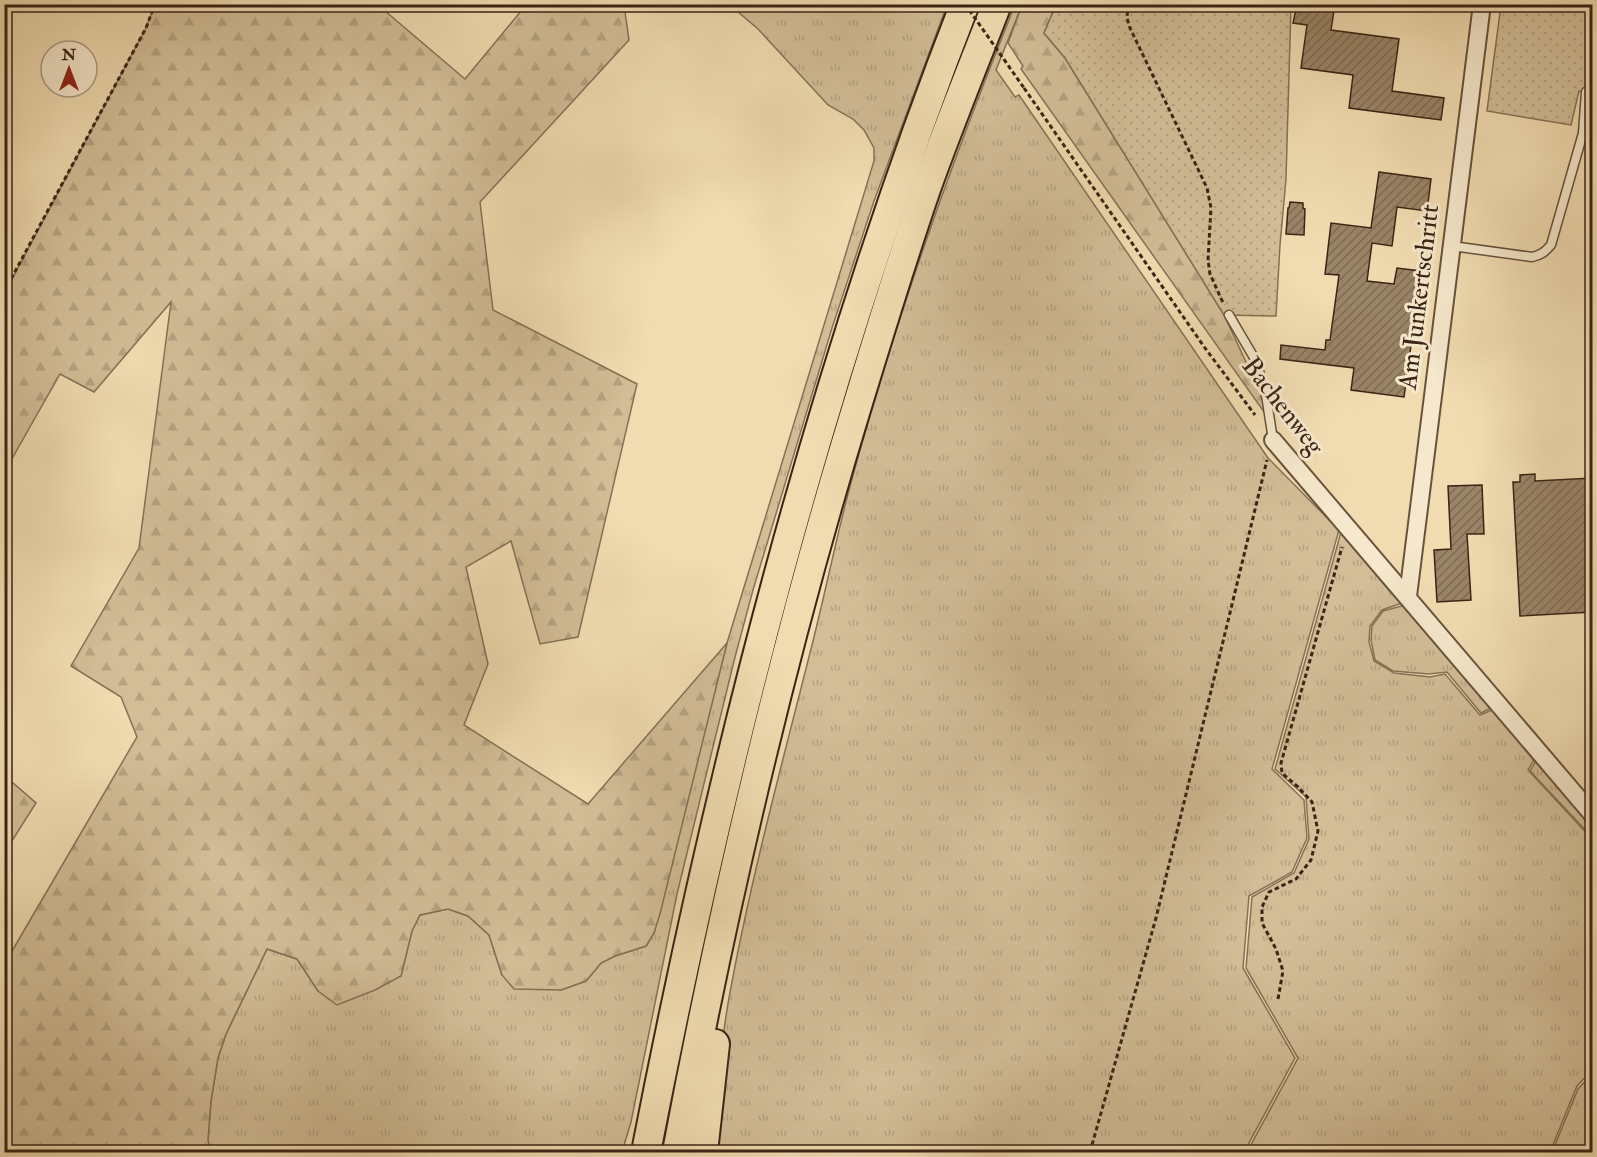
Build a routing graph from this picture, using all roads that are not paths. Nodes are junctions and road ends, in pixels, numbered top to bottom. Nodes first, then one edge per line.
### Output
1 (965, 4) edge
2 (997, 4) edge
3 (1482, 4) edge
4 (1586, 92) dead end
5 (1452, 246) junction
6 (1229, 315) road end
7 (1273, 440) joint
8 (1408, 596) junction
9 (1593, 814) edge
10 (712, 974) junction
11 (636, 1150) edge
12 (677, 1152) edge
13 (703, 1152) edge

1 - 11 highway
2 - 10 highway
3 - 5 street, Am Junkertschritt
4 - 5 lane
5 - 8 street, Am Junkertschritt
6 - 7 lane
7 - 8 street, Bachenweg
8 - 9 street, Bachenweg
10 - 12 highway
10 - 13 highway

